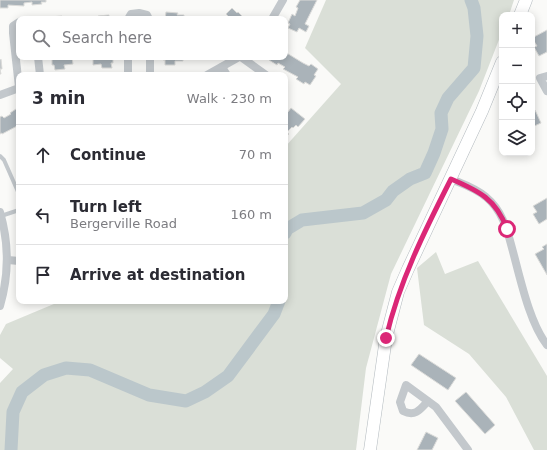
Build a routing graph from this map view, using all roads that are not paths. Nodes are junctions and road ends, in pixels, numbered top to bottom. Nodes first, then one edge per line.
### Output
1 (282, 0) edge
2 (526, 0) edge
3 (521, 12) edge
4 (130, 16) edge
5 (147, 16) edge
6 (274, 16) edge
7 (16, 24) edge
8 (38, 60) edge
9 (128, 60) edge
10 (150, 60) edge
11 (235, 60) edge
12 (244, 60) edge
13 (222, 67) junction
14 (499, 69) edge
15 (17, 72) edge
16 (40, 72) edge
17 (128, 72) edge
18 (150, 72) edge
19 (213, 72) edge
20 (225, 72) edge
21 (262, 72) edge
22 (547, 76) edge
23 (16, 89) edge
24 (547, 91) edge
25 (0, 95) edge
26 (0, 156) edge
27 (451, 179) junction
28 (16, 187) edge
29 (16, 211) edge
30 (1, 214) edge
31 (8, 260) junction
32 (16, 261) edge
33 (0, 306) edge
34 (547, 345) edge
35 (428, 401) dead end
36 (370, 450) edge
37 (468, 450) edge

1 - 6 street
2 - 3 street
4 - 5 street
7 - 15 street
8 - 16 street
9 - 17 street
10 - 18 street
11 - 13 street
12 - 21 street
13 - 19 street
13 - 20 street
14 - 27 street
22 - 24 street
23 - 25 street
26 - 28 lane
27 - 34 street
27 - 36 street
29 - 30 lane
30 - 31 street
31 - 32 street
31 - 33 street
35 - 37 street

